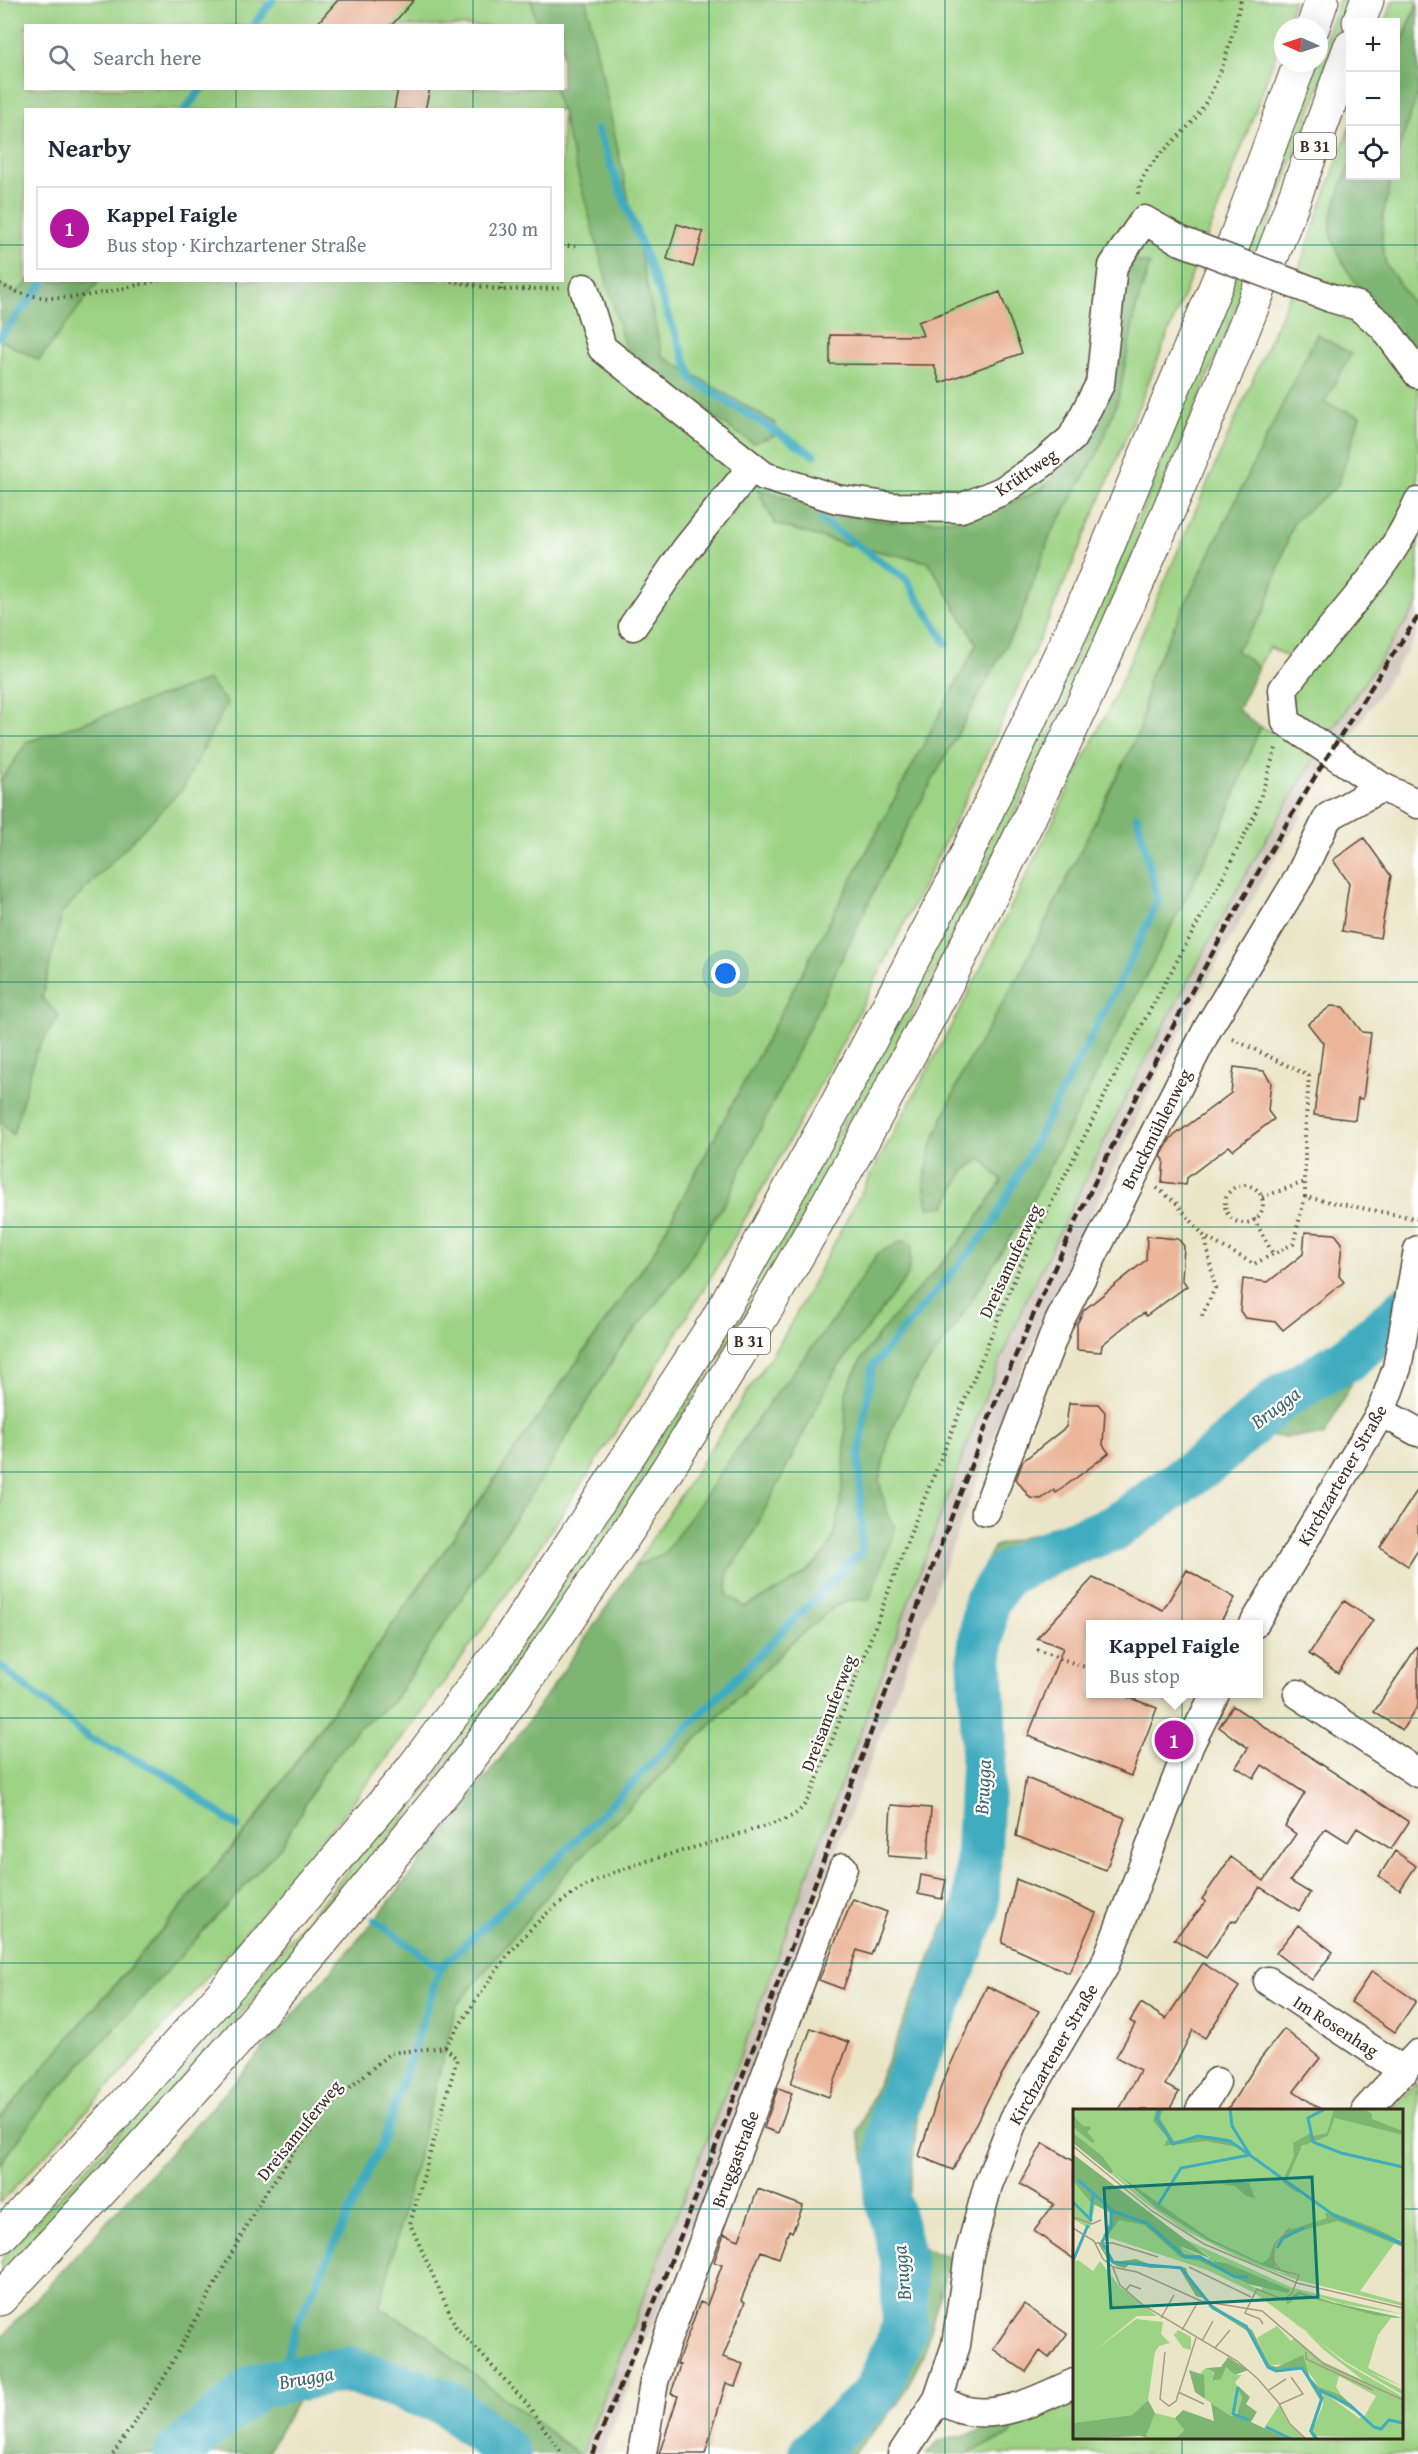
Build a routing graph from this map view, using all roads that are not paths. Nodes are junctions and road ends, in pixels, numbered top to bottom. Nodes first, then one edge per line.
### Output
1 (1322, 0) edge
2 (1367, 0) edge
3 (1316, 18) edge
4 (1360, 18) edge
5 (1346, 58) edge
6 (1297, 72) edge
7 (585, 288) road end
8 (1418, 374) edge
9 (752, 467) junction
10 (1418, 502) edge
11 (633, 626) dead end
12 (1382, 787) junction
13 (1418, 804) edge
14 (1417, 1259) edge
15 (1381, 1412) junction
16 (1418, 1432) edge
17 (986, 1511) dead end
18 (1256, 1620) edge
19 (1298, 1694) dead end
20 (1213, 1698) edge
21 (1418, 1773) edge
22 (843, 1868) dead end
23 (1268, 1981) dead end
24 (1411, 2063) edge
25 (1216, 2082) dead end
26 (1201, 2109) edge
27 (1367, 2109) edge
28 (0, 2237) edge
29 (0, 2299) edge
30 (1073, 2383) edge
31 (938, 2399) junction
32 (642, 2454) edge
33 (902, 2454) edge

1 - 3 highway
2 - 4 highway
5 - 29 highway, B 31
6 - 28 highway, B 31
7 - 9 street, Krüttweg
8 - 9 street, Krüttweg, bridge
9 - 11 street
10 - 12 street
12 - 13 street
12 - 17 street, Bruckmühlenweg
14 - 15 street, Kirchzartener Straße
15 - 16 street
15 - 18 street, Kirchzartener Straße
19 - 21 street
20 - 31 street, Kirchzartener Straße
22 - 32 street, Bruggastraße
23 - 24 street, Im Rosenhag
24 - 27 street
25 - 26 street
30 - 31 street
31 - 33 street, Kirchzartener Straße

